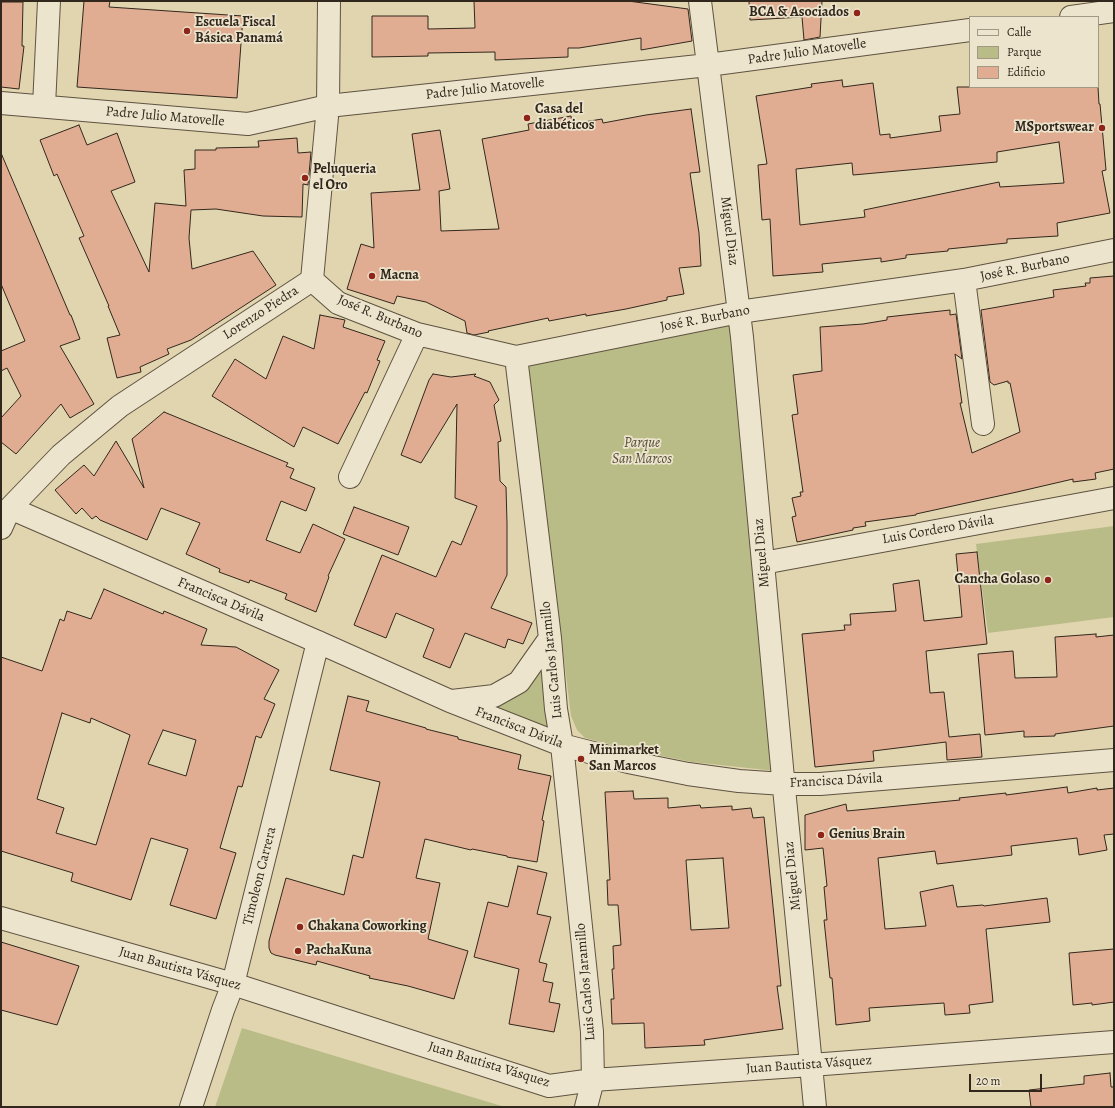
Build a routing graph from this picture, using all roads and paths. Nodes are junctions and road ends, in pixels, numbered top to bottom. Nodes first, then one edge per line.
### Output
1 (49, 1) edge
2 (329, 1) edge
3 (700, 1) edge
4 (1114, 11) edge
5 (1078, 16) edge
6 (969, 30) edge
7 (708, 65) junction
8 (1, 103) edge
9 (44, 106) junction
10 (328, 106) junction
11 (1114, 250) edge
12 (312, 280) junction
13 (964, 280) junction
14 (739, 312) junction
15 (417, 334) junction
16 (516, 356) junction
17 (983, 424) dead end
18 (350, 477) dead end
19 (1114, 498) edge
20 (10, 508) junction
21 (1, 528) edge
22 (763, 563) junction
23 (550, 638) junction
24 (318, 642) junction
25 (450, 701) junction
26 (562, 746) junction
27 (1114, 760) edge
28 (784, 784) junction
29 (1, 918) edge
30 (233, 984) junction
31 (1114, 1042) edge
32 (811, 1065) junction
33 (593, 1080) junction
34 (192, 1107) edge
35 (586, 1107) edge
36 (814, 1107) edge

1 - 9 street
2 - 10 street, Lorenzo Piedra
3 - 7 street, Miguel Diaz
4 - 5 street
6 - 7 street, Padre Julio Matovelle
7 - 10 street, Padre Julio Matovelle
7 - 14 street, Miguel Diaz
8 - 9 street, Padre Julio Matovelle
9 - 10 street, Padre Julio Matovelle
10 - 12 street, Lorenzo Piedra
11 - 13 street, José R. Burbano
12 - 15 street, José R. Burbano
12 - 20 street, Lorenzo Piedra
13 - 14 street, José R. Burbano
13 - 17 street
14 - 16 street, José R. Burbano
14 - 22 street, Miguel Diaz
15 - 16 street, José R. Burbano
15 - 18 street
16 - 23 street, Luis Carlos Jaramillo
19 - 22 street, Luis Cordero Dávila
20 - 21 street, Lorenzo Piedra
20 - 24 street, Francisca Dávila
22 - 28 street, Miguel Diaz
23 - 25 street
23 - 26 street, Luis Carlos Jaramillo
24 - 25 street, Francisca Dávila
24 - 30 street, Timoleon Carrera
25 - 26 street, Francisca Dávila
26 - 28 street, Francisca Dávila
26 - 33 street, Luis Carlos Jaramillo
27 - 28 street, Francisca Dávila
28 - 32 street, Miguel Diaz
29 - 30 street, Juan Bautista Vásquez
30 - 33 street, Juan Bautista Vásquez
30 - 34 street, Timoleon Carrera
31 - 32 street, Juan Bautista Vásquez
32 - 33 street, Juan Bautista Vásquez
32 - 36 street, Miguel Diaz
33 - 35 street, Luis Carlos Jaramillo

